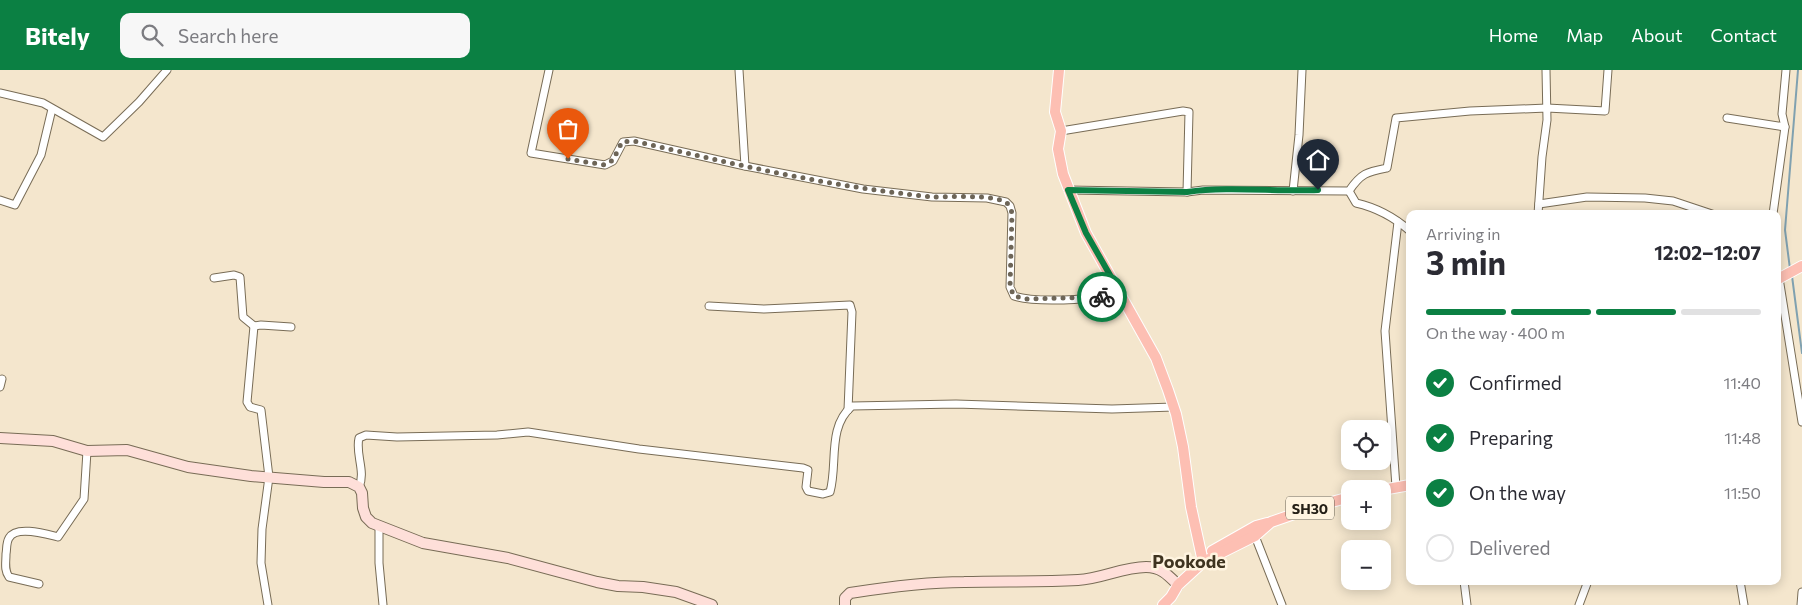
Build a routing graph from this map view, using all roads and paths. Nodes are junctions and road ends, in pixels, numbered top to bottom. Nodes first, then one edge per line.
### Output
1 (167, 70) edge
2 (548, 70) edge
3 (739, 70) edge
4 (1059, 70) edge
5 (1302, 70) edge
6 (1546, 70) edge
7 (1608, 70) edge
8 (1786, 70) edge
9 (0, 93) edge
10 (1547, 108) junction
11 (52, 109) junction
12 (1727, 118) dead end
13 (1785, 127) junction
14 (1061, 131) junction
15 (745, 166) junction
16 (1068, 190) junction
17 (1292, 191) junction
18 (1349, 191) junction
19 (1187, 192) junction
20 (0, 200) edge
21 (1538, 204) junction
22 (1538, 210) edge
23 (1700, 210) edge
24 (1774, 210) edge
25 (1398, 222) junction
26 (1406, 228) edge
27 (1789, 273) edge
28 (214, 278) dead end
29 (1122, 296) junction
30 (709, 306) dead end
31 (254, 326) junction
32 (291, 327) dead end
33 (2, 379) dead end
34 (0, 387) edge
35 (1174, 408) junction
36 (848, 410) junction
37 (1802, 422) edge
38 (0, 438) edge
39 (88, 452) junction
40 (270, 477) junction
41 (1406, 486) edge
42 (359, 487) junction
43 (1396, 487) junction
44 (1391, 488) edge
45 (1341, 499) edge
46 (1271, 522) junction
47 (379, 526) junction
48 (1255, 536) junction
49 (1203, 562) junction
50 (39, 584) dead end
51 (1178, 585) junction
52 (1464, 585) edge
53 (1586, 585) edge
54 (1741, 585) edge
55 (1802, 592) edge
56 (268, 605) edge
57 (383, 605) edge
58 (712, 605) edge
59 (846, 605) edge
60 (1154, 605) edge
61 (1164, 605) edge
62 (1282, 605) edge
63 (1467, 605) edge
64 (1579, 605) edge
65 (1744, 605) edge
66 (1801, 605) edge

1 - 11 street
2 - 15 street
3 - 15 street
4 - 14 main road
5 - 17 street
6 - 10 street
7 - 10 street
8 - 13 street
9 - 11 street
10 - 18 street
10 - 21 street
11 - 20 street
12 - 13 street
13 - 24 street
14 - 16 main road
14 - 19 street
15 - 29 street
16 - 19 street
16 - 29 main road
17 - 18 street
17 - 19 street
18 - 25 street
21 - 22 street
21 - 23 street
25 - 26 street
25 - 43 street
27 - 37 street
28 - 31 street
29 - 35 main road
30 - 36 street
31 - 32 street
31 - 40 street
33 - 34 street
35 - 36 street
35 - 49 main road
36 - 42 street
38 - 39 street
39 - 40 street
39 - 50 street
40 - 42 street
40 - 56 street
41 - 43 main road
42 - 47 street
43 - 44 main road
45 - 46 main road, SH30
46 - 48 main road, SH30
46 - 49 main road
47 - 57 street
47 - 58 street
48 - 49 main road, SH30
48 - 62 street
49 - 51 main road, SH30
51 - 59 street
51 - 60 main road
51 - 61 main road, SH30
52 - 63 street
53 - 64 street
54 - 65 street
55 - 66 street

